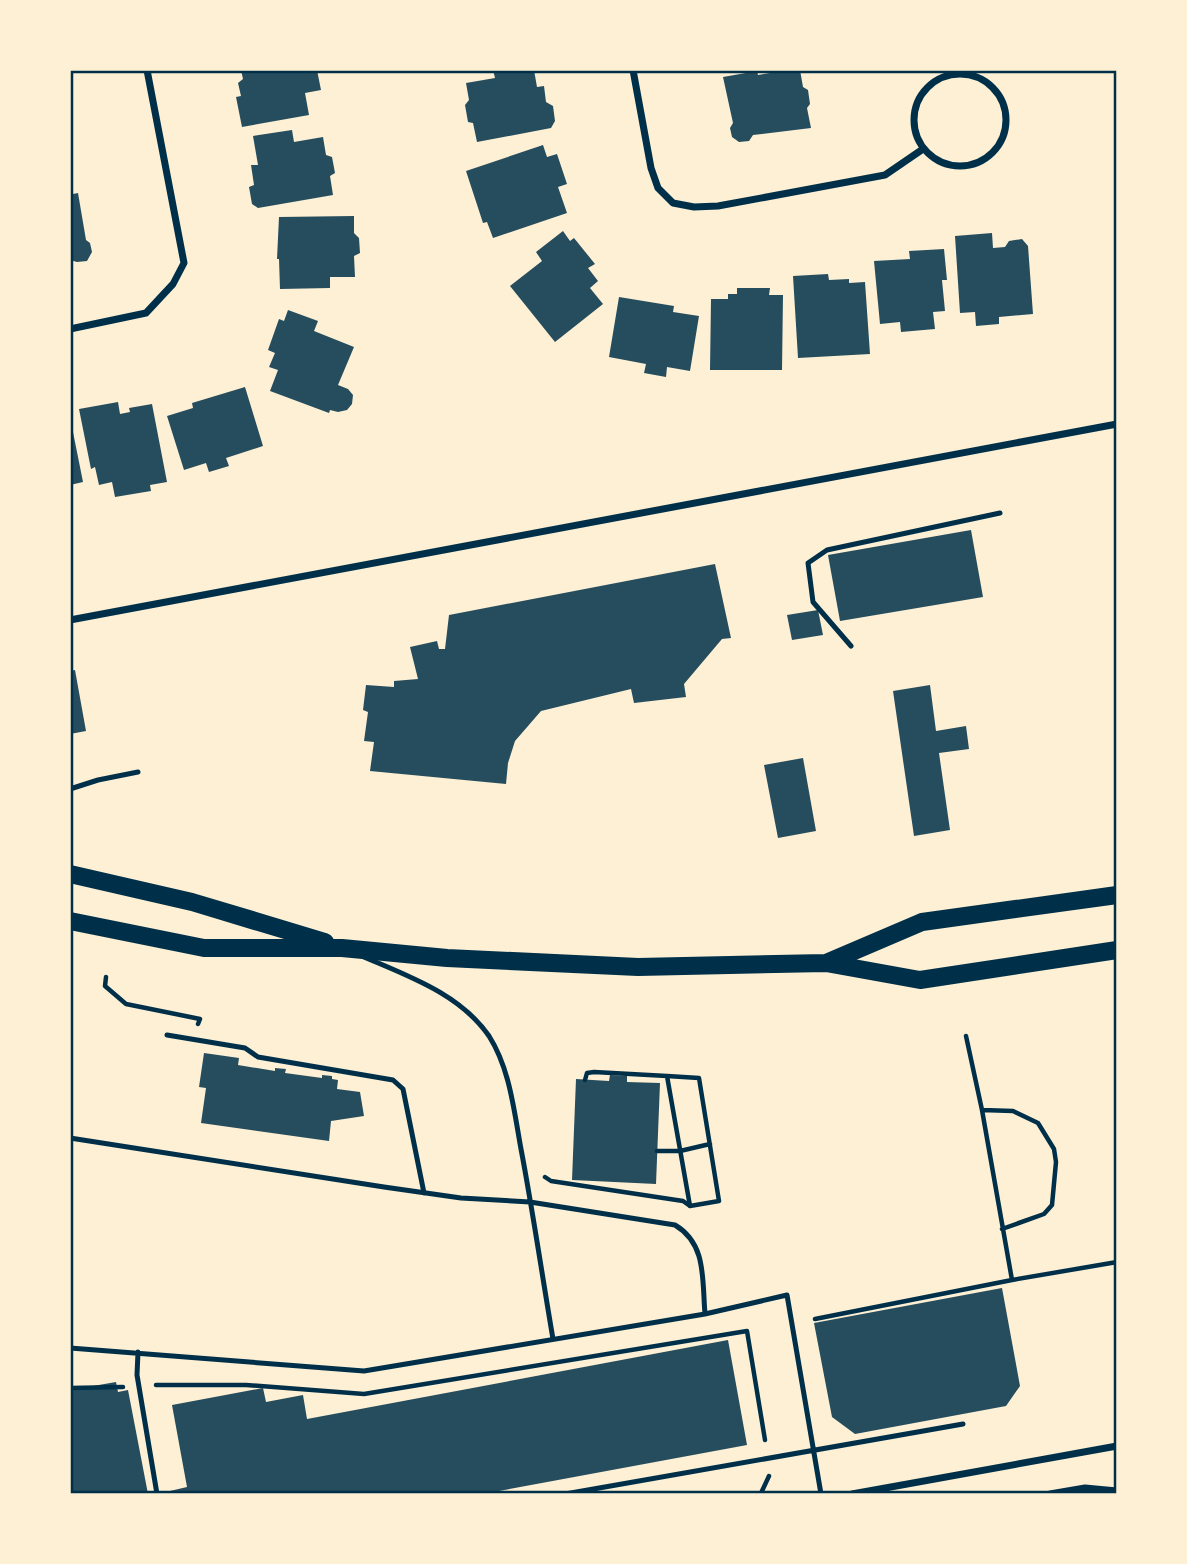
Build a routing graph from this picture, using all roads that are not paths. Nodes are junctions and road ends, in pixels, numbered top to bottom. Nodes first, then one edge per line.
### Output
1 (147, 70) edge
2 (633, 70) edge
3 (923, 149) junction
4 (70, 329) edge
5 (1117, 424) edge
6 (1000, 513) dead end
7 (70, 620) edge
8 (851, 646) dead end
9 (138, 772) dead end
10 (70, 789) edge
11 (70, 874) edge
12 (1117, 895) edge
13 (70, 921) edge
14 (342, 947) junction
15 (1117, 950) edge
16 (826, 963) junction
17 (167, 1035) dead end
18 (70, 1138) edge
19 (424, 1193) junction
20 (530, 1202) junction
21 (705, 1314) junction
22 (552, 1339) junction
23 (70, 1348) edge
24 (138, 1352) junction
25 (963, 1424) dead end
26 (1117, 1446) edge
27 (814, 1449) junction
28 (1117, 1491) edge
29 (158, 1494) edge
30 (565, 1494) edge
31 (821, 1494) edge
32 (852, 1494) edge
33 (1050, 1494) edge

1 - 4 street
2 - 3 street
3 - 3 street
5 - 7 street
6 - 8 lane
9 - 10 lane
11 - 14 main road
12 - 16 main road
13 - 14 main road
14 - 16 main road
14 - 20 lane
15 - 16 main road
17 - 19 lane
18 - 19 lane
19 - 20 lane
20 - 21 lane
20 - 22 lane
21 - 22 lane
21 - 27 lane
22 - 24 lane
23 - 24 lane
24 - 29 lane
25 - 27 lane
26 - 32 street
27 - 30 lane
27 - 31 lane
28 - 33 street

